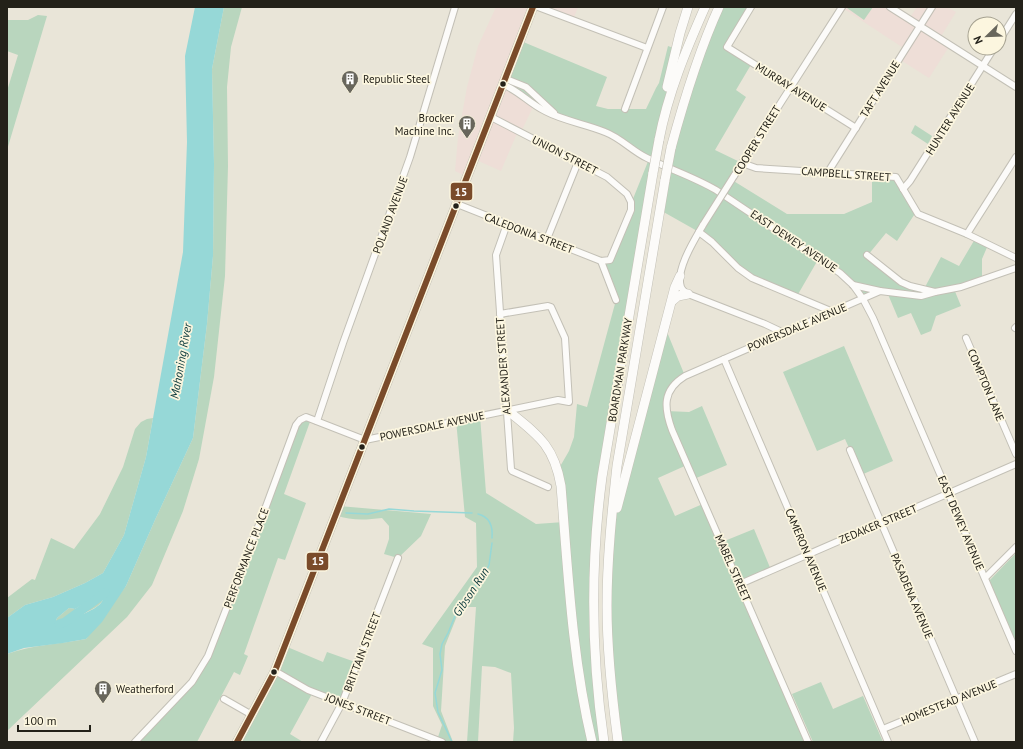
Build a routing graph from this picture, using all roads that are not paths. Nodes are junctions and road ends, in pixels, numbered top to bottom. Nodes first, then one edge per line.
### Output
1 (455, 7) edge
2 (533, 7) edge
3 (538, 7) edge
4 (663, 7) edge
5 (688, 7) edge
6 (705, 7) edge
7 (719, 7) edge
8 (751, 7) edge
9 (842, 7) edge
10 (890, 7) edge
11 (932, 7) edge
12 (1016, 14) edge
13 (920, 26) junction
14 (1007, 28) edge
15 (647, 48) junction
16 (989, 56) edge
17 (983, 66) junction
18 (505, 82) junction
19 (791, 87) junction
20 (1016, 87) edge
21 (625, 109) dead end
22 (557, 116) junction
23 (491, 117) junction
24 (856, 128) junction
25 (660, 136) junction
26 (1016, 157) edge
27 (578, 162) junction
28 (742, 163) junction
29 (828, 172) junction
30 (903, 189) junction
31 (456, 204) junction
32 (507, 224) junction
33 (699, 232) junction
34 (967, 234) junction
35 (546, 240) junction
36 (867, 255) dead end
37 (1016, 258) edge
38 (601, 261) junction
39 (1016, 268) edge
40 (680, 276) junction
41 (853, 285) junction
42 (880, 291) junction
43 (935, 292) junction
44 (688, 294) junction
45 (863, 299) junction
46 (616, 300) dead end
47 (672, 301) junction
48 (833, 312) junction
49 (500, 314) junction
50 (784, 333) junction
51 (966, 338) dead end
52 (724, 359) junction
53 (668, 394) joint
54 (507, 410) junction
55 (317, 421) junction
56 (365, 440) junction
57 (850, 450) dead end
58 (1016, 454) edge
59 (1016, 464) edge
60 (548, 486) dead end
61 (948, 494) junction
62 (881, 522) junction
63 (610, 545) junction
64 (1016, 547) edge
65 (808, 554) junction
66 (398, 558) dead end
67 (985, 578) junction
68 (740, 584) junction
69 (1016, 651) edge
70 (276, 671) junction
71 (1016, 674) edge
72 (956, 699) junction
73 (224, 700) dead end
74 (342, 703) junction
75 (252, 715) junction
76 (883, 729) junction
77 (135, 742) edge
78 (237, 742) edge
79 (321, 742) edge
80 (442, 742) edge
81 (592, 742) edge
82 (604, 742) edge
83 (618, 742) edge
84 (808, 742) edge
85 (888, 742) edge
86 (975, 742) edge

1 - 55 street, POLAND AVENUE
2 - 18 main road
3 - 15 street
4 - 15 street
5 - 25 highway
6 - 25 highway, BOARDMAN PARKWAY
7 - 63 highway, BOARDMAN PARKWAY, bridge
8 - 19 street, MURRAY AVENUE
9 - 19 street, COOPER STREET
10 - 13 street
11 - 13 street, TAFT AVENUE
12 - 14 street
13 - 17 street
13 - 24 street, TAFT AVENUE
15 - 21 street
16 - 17 street, HUNTER AVENUE
17 - 20 street
17 - 30 street, HUNTER AVENUE
18 - 22 street, EAST DEWEY AVENUE
18 - 22 street
18 - 23 main road
19 - 24 street, MURRAY AVENUE
19 - 28 street, COOPER STREET
22 - 41 street, EAST DEWEY AVENUE
23 - 27 street, UNION STREET
23 - 31 main road
24 - 29 street, TAFT AVENUE
25 - 82 highway, BOARDMAN PARKWAY, bridge
26 - 34 street
27 - 35 street
27 - 38 street, UNION STREET
28 - 29 street, CAMPBELL STREET
28 - 33 street, COOPER STREET, bridge
29 - 30 street, CAMPBELL STREET
30 - 34 street, CAMPBELL STREET
31 - 32 street, CALEDONIA STREET
31 - 56 main road
32 - 35 street, CALEDONIA STREET
32 - 49 street, ALEXANDER STREET
33 - 40 street, COOPER STREET
33 - 48 street
34 - 37 street, CAMPBELL STREET
35 - 38 street, CALEDONIA STREET
36 - 43 street
38 - 46 street
39 - 43 street
40 - 44 street
40 - 47 highway
41 - 42 street
41 - 45 street, EAST DEWEY AVENUE
42 - 43 street
42 - 45 street, POWERSDALE AVENUE
44 - 47 highway
44 - 50 street
45 - 48 street, POWERSDALE AVENUE
45 - 61 street, EAST DEWEY AVENUE
47 - 63 highway
48 - 50 street, POWERSDALE AVENUE
49 - 54 street, ALEXANDER STREET
49 - 54 street, POWERSDALE AVENUE
50 - 52 street, POWERSDALE AVENUE
51 - 58 street, COMPTON LANE
52 - 53 street, POWERSDALE AVENUE
52 - 65 street, CAMERON AVENUE
53 - 68 street, MABEL STREET
54 - 56 street, POWERSDALE AVENUE
54 - 60 street, ALEXANDER STREET
54 - 81 highway
55 - 56 street, PERFORMANCE PLACE
55 - 77 street, PERFORMANCE PLACE
56 - 70 main road
57 - 62 street, PASADENA AVENUE
59 - 61 street, ZEDAKER STREET
61 - 62 street, ZEDAKER STREET
61 - 67 street, EAST DEWEY AVENUE
62 - 65 street, ZEDAKER STREET
62 - 72 street, PASADENA AVENUE
63 - 83 highway, BOARDMAN PARKWAY
64 - 67 street
65 - 68 street, ZEDAKER STREET
65 - 76 street, CAMERON AVENUE
66 - 74 street, BRITTAIN STREET
67 - 69 street, EAST DEWEY AVENUE
68 - 84 street, MABEL STREET
70 - 74 street, JONES STREET
70 - 75 main road
71 - 72 street, HOMESTEAD AVENUE
72 - 76 street, HOMESTEAD AVENUE
72 - 86 street, PASADENA AVENUE
73 - 75 street
74 - 79 street, BRITTAIN STREET
74 - 80 street, JONES STREET
75 - 78 main road
76 - 85 street, CAMERON AVENUE

